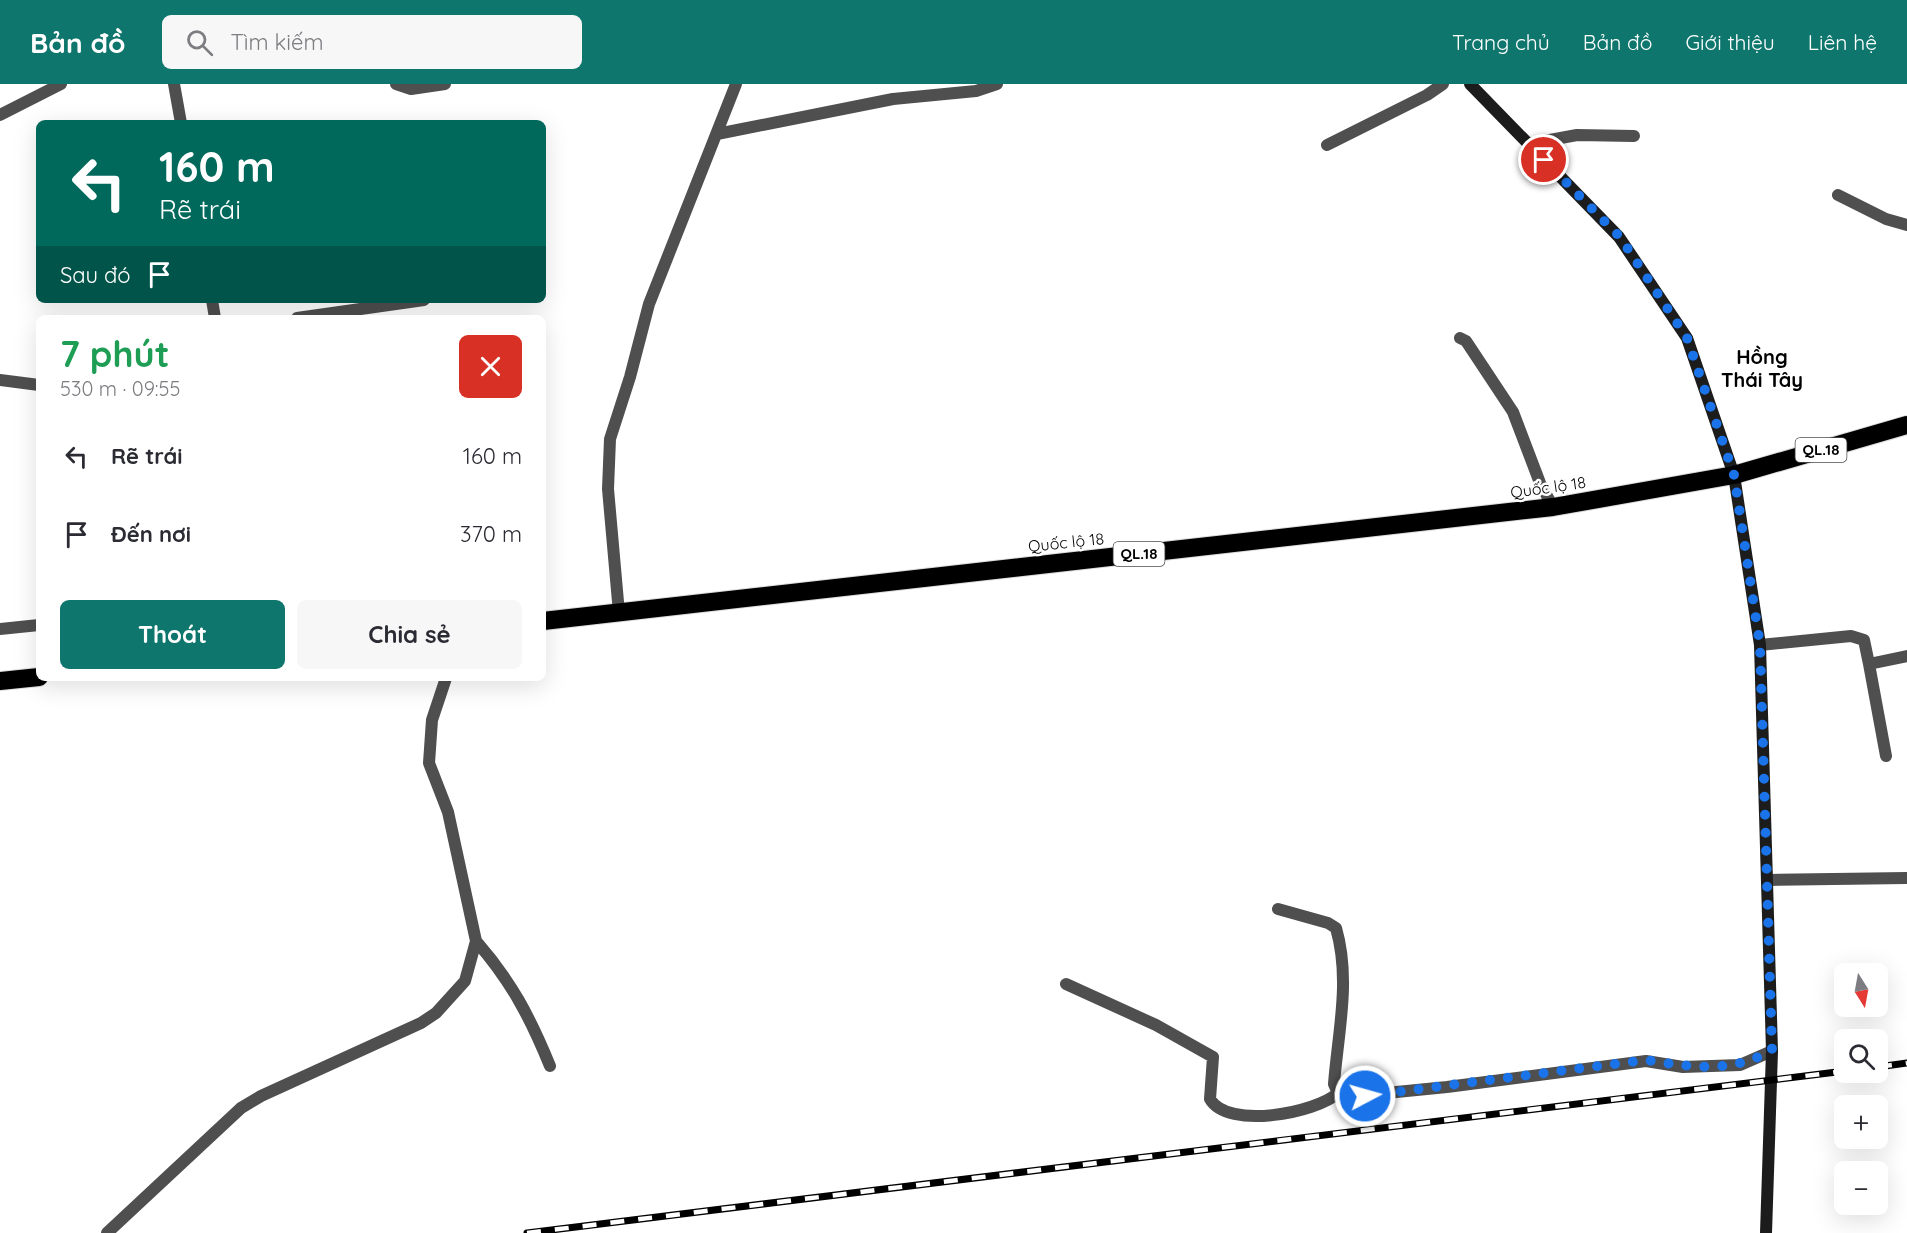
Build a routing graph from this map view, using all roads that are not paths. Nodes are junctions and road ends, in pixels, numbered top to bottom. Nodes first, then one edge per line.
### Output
1 (61, 84) edge
2 (174, 84) edge
3 (396, 84) edge
4 (445, 84) edge
5 (736, 84) edge
6 (997, 84) edge
7 (1443, 84) edge
8 (1470, 84) edge
9 (0, 114) edge
10 (180, 120) edge
11 (717, 134) junction
12 (1634, 136) dead end
13 (1528, 144) junction
14 (1327, 145) dead end
15 (1838, 195) dead end
16 (1907, 225) edge
17 (403, 303) edge
18 (318, 315) edge
19 (1460, 338) dead end
20 (0, 380) edge
21 (36, 385) edge
22 (1907, 425) edge
23 (1734, 475) junction
24 (1553, 507) junction
25 (619, 613) junction
26 (546, 621) edge
27 (36, 625) edge
28 (0, 629) edge
29 (1760, 645) junction
30 (1907, 656) edge
31 (1869, 664) junction
32 (36, 677) edge
33 (0, 681) edge
34 (445, 681) edge
35 (1886, 756) dead end
36 (1907, 878) edge
37 (1769, 880) junction
38 (1278, 909) dead end
39 (476, 941) junction
40 (1066, 984) dead end
41 (1772, 1050) junction
42 (550, 1066) dead end
43 (1338, 1093) junction
44 (107, 1233) edge
45 (1766, 1233) edge

1 - 9 street
2 - 10 street
3 - 4 street
5 - 11 street
6 - 11 street
7 - 14 street
8 - 13 street
11 - 25 street
12 - 13 street
13 - 23 street
15 - 16 street
17 - 18 street
19 - 24 street
20 - 21 street
22 - 23 highway, QL.18
23 - 24 highway, Quốc lộ 18 / QL.18
23 - 29 street
24 - 25 highway, Quốc lộ 18 / QL.18
25 - 26 highway, Quốc lộ 18 / QL.18
27 - 28 street
29 - 31 street
29 - 37 street
30 - 31 street
31 - 35 street
32 - 33 highway
34 - 39 street
36 - 37 street
37 - 41 street
38 - 43 street
39 - 42 street
39 - 44 street
40 - 43 street
41 - 43 street
41 - 45 street

